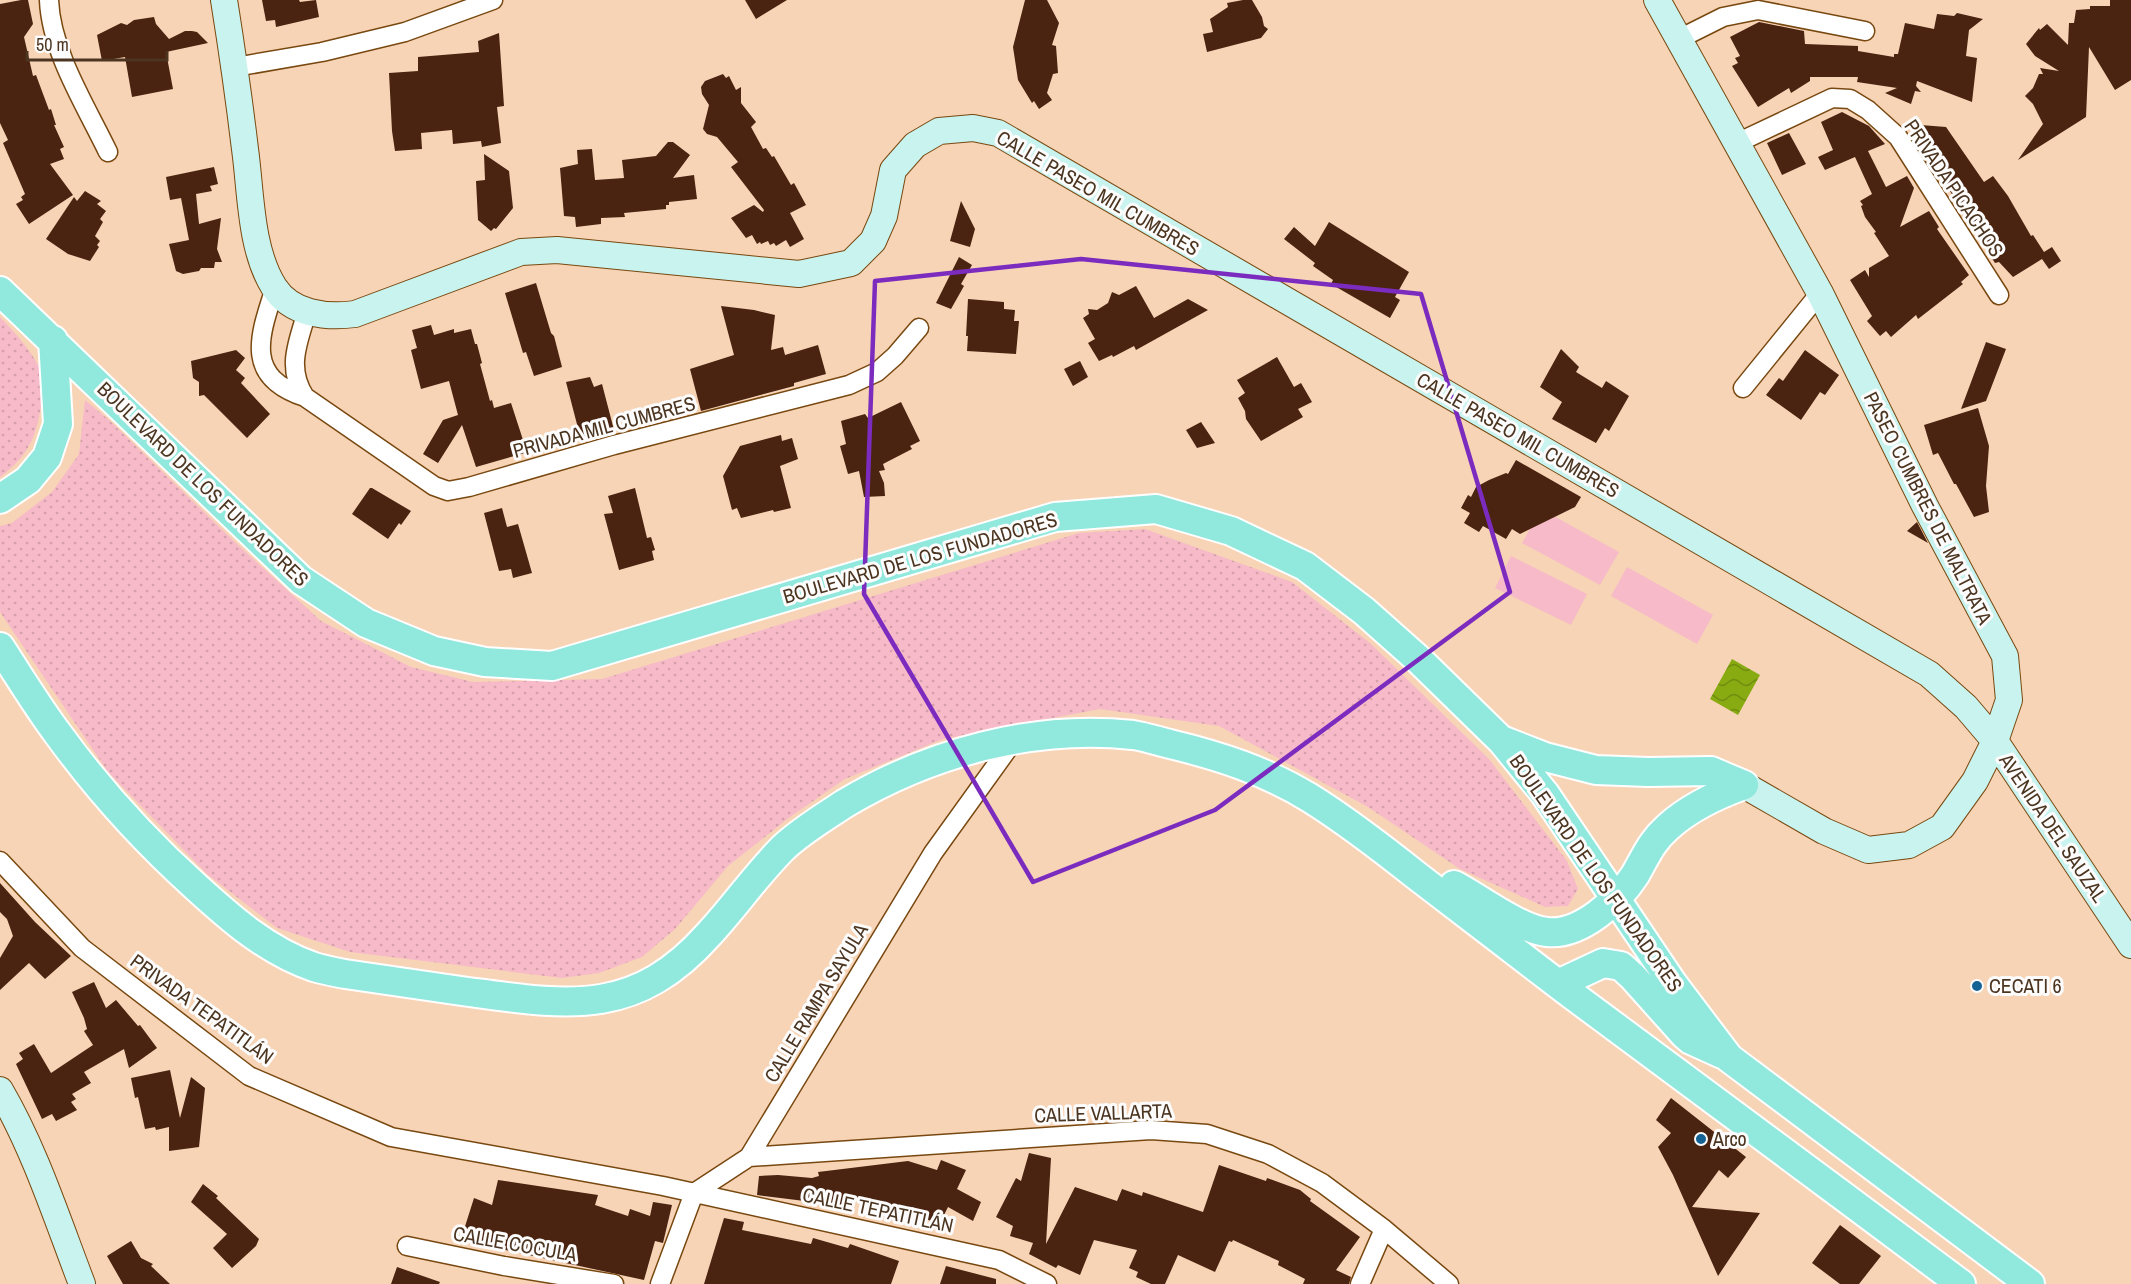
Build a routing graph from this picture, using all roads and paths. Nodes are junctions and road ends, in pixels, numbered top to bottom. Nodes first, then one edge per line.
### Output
1 (49, 0) edge
2 (224, 0) edge
3 (493, 0) edge
4 (1657, 0) edge
5 (1865, 31) dead end
6 (1679, 39) junction
7 (235, 67) junction
8 (1737, 143) junction
9 (108, 152) dead end
10 (275, 288) junction
11 (0, 291) edge
12 (1820, 293) junction
13 (1999, 295) dead end
14 (308, 312) junction
15 (919, 328) dead end
16 (53, 340) junction
17 (1743, 388) dead end
18 (305, 397) junction
19 (0, 499) edge
20 (0, 647) edge
21 (1015, 739) junction
22 (1502, 741) junction
23 (1995, 741) junction
24 (1744, 785) junction
25 (0, 861) edge
26 (1400, 862) junction
27 (1616, 899) junction
28 (2131, 945) edge
29 (1558, 984) junction
30 (1729, 1058) junction
31 (0, 1090) edge
32 (749, 1157) junction
33 (694, 1193) junction
34 (1384, 1228) junction
35 (407, 1246) dead end
36 (82, 1284) edge
37 (614, 1284) edge
38 (660, 1284) edge
39 (1047, 1284) edge
40 (1360, 1284) edge
41 (1449, 1284) edge
42 (1961, 1284) edge
43 (2030, 1284) edge

1 - 9 street
2 - 7 street, CALLE PASEO MIL CUMBRES
3 - 7 street
4 - 6 street, PASEO CUMBRES DE MALTRATA
5 - 6 street
6 - 8 street, PASEO CUMBRES DE MALTRATA
7 - 10 street, CALLE PASEO MIL CUMBRES
8 - 12 street, PASEO CUMBRES DE MALTRATA
8 - 13 street, PRIVADA PICACHOS
10 - 14 street, CALLE PASEO MIL CUMBRES
10 - 18 street, PRIVADA MIL CUMBRES
11 - 16 main road, BOULEVARD DE LOS FUNDADORES
12 - 17 street
12 - 23 street, PASEO CUMBRES DE MALTRATA
14 - 18 street
14 - 23 street, CALLE PASEO MIL CUMBRES
15 - 18 street, PRIVADA MIL CUMBRES
16 - 19 main road
16 - 22 main road, BOULEVARD DE LOS FUNDADORES
20 - 21 main road
21 - 26 main road
21 - 32 street, CALLE RAMPA SAYULA
22 - 24 main road
22 - 27 main road, BOULEVARD DE LOS FUNDADORES
23 - 24 street, PASEO CUMBRES DE MALTRATA
23 - 28 street, AVENIDA DEL SAUZAL
24 - 27 main road
25 - 33 street, PRIVADA TEPATITLÁN
26 - 27 main road
26 - 29 main road
27 - 30 main road, BOULEVARD DE LOS FUNDADORES
29 - 30 main road
29 - 42 main road
30 - 43 main road, BOULEVARD DE LOS FUNDADORES
31 - 36 street
32 - 33 street, CALLE RAMPA SAYULA
32 - 34 street, CALLE VALLARTA
33 - 38 street
33 - 39 street, CALLE TEPATITLÁN
34 - 40 street
34 - 41 street, CALLE VALLARTA
35 - 37 street, CALLE COCULA

